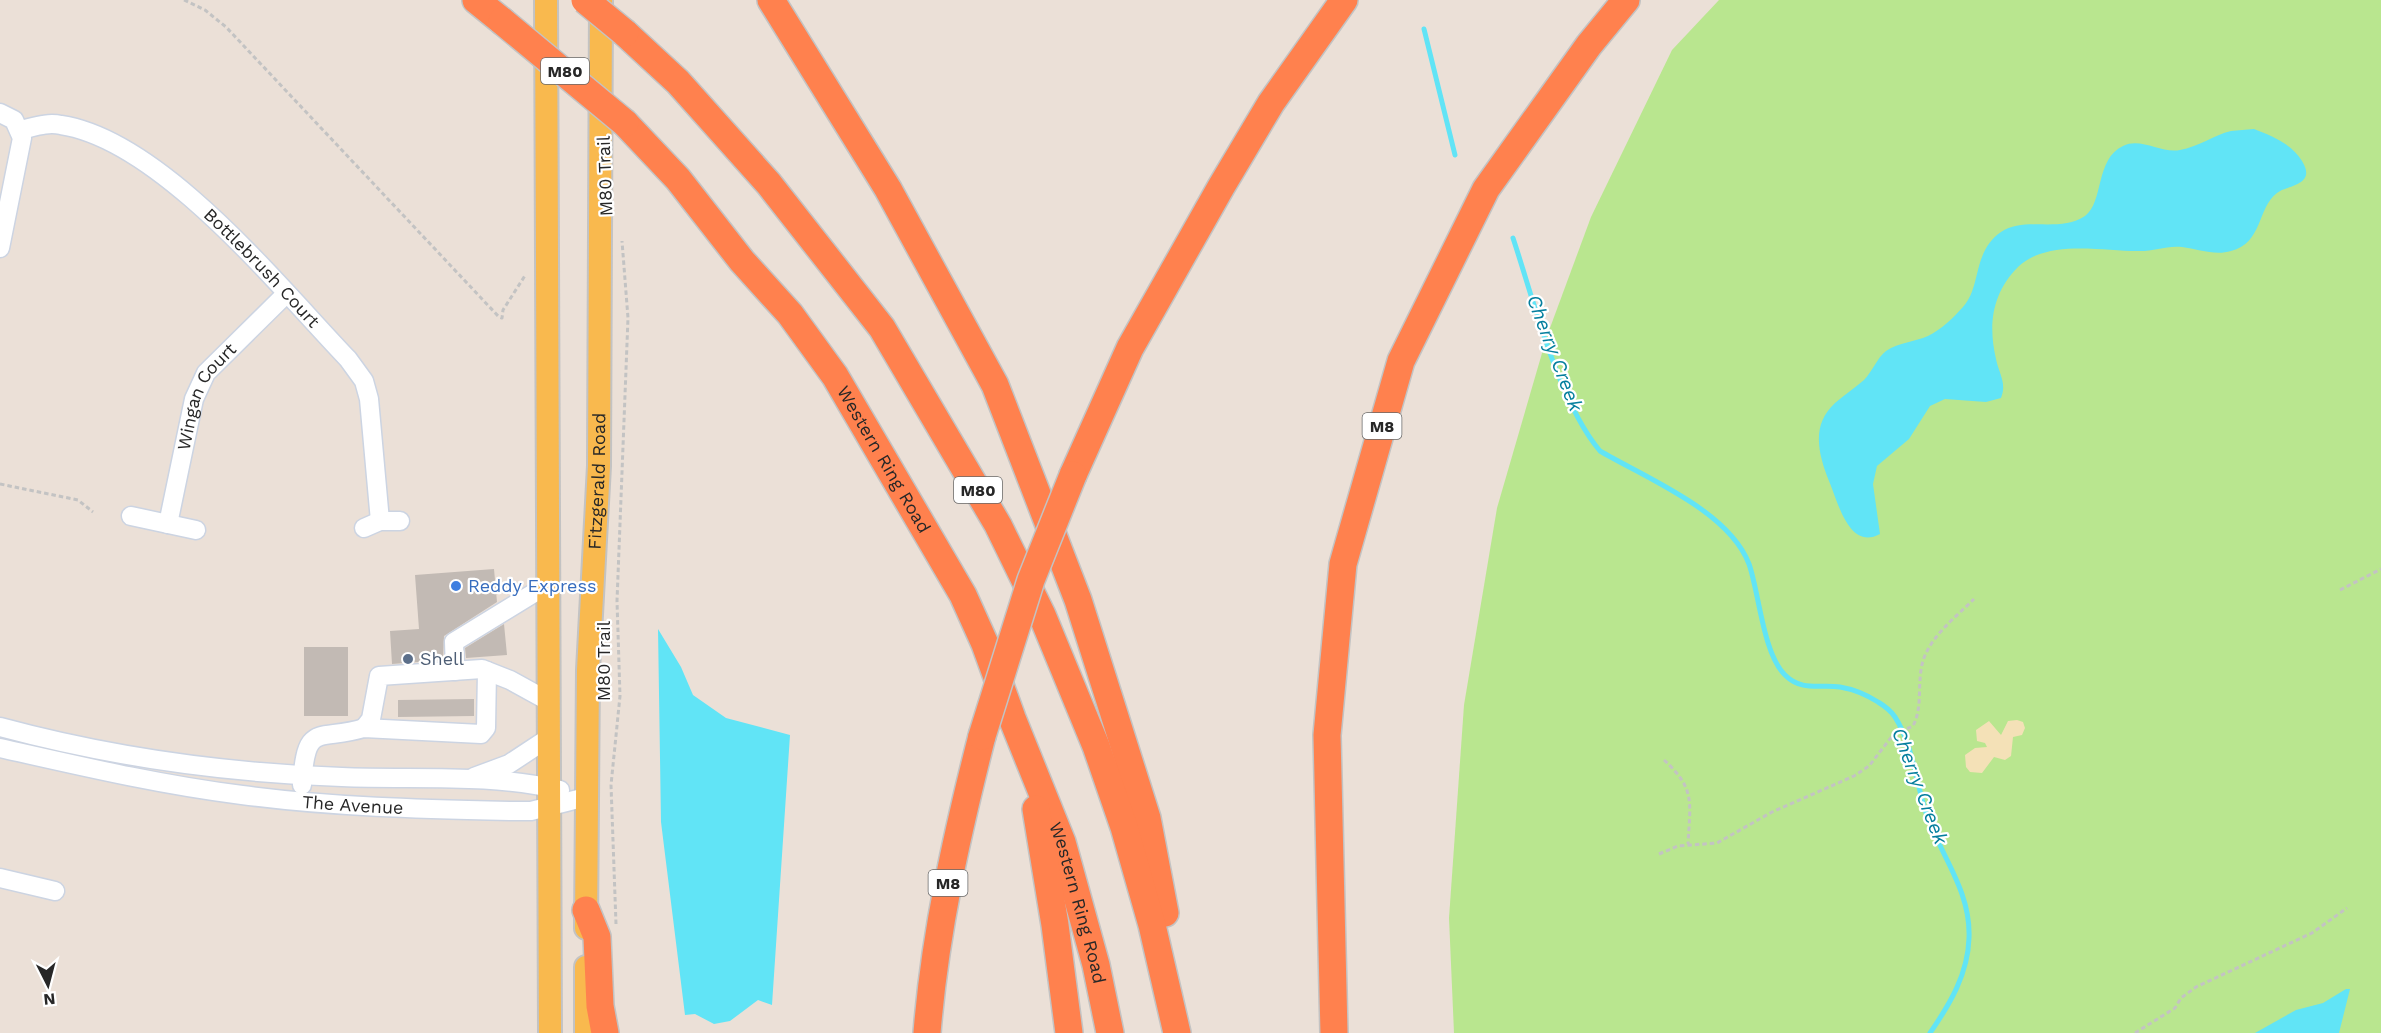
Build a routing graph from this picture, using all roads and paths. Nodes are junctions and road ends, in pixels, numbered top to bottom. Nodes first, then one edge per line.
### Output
1 (184, 0) edge
2 (476, 0) edge
3 (546, 0) edge
4 (559, 0) edge
5 (585, 0) edge
6 (601, 0) edge
7 (771, 0) edge
8 (1344, 0) edge
9 (1626, 0) edge
10 (0, 113) edge
11 (20, 130) junction
12 (621, 236) dead end
13 (0, 248) edge
14 (286, 294) junction
15 (502, 318) dead end
16 (0, 484) edge
17 (93, 512) dead end
18 (131, 516) dead end
19 (400, 521) dead end
20 (168, 524) junction
21 (196, 530) dead end
22 (2381, 569) edge
23 (547, 581) junction
24 (2340, 590) dead end
25 (1974, 599) dead end
26 (485, 670) junction
27 (455, 671) junction
28 (550, 702) junction
29 (1012, 718) junction
30 (0, 727) edge
31 (364, 728) junction
32 (550, 737) junction
33 (0, 748) edge
34 (1664, 760) dead end
35 (303, 774) junction
36 (464, 780) junction
37 (551, 797) junction
38 (586, 797) junction
39 (301, 801) junction
40 (1688, 845) junction
41 (1659, 854) dead end
42 (0, 878) edge
43 (55, 891) dead end
44 (2347, 909) dead end
45 (586, 910) junction
46 (616, 926) dead end
47 (550, 1033) edge
48 (586, 1033) edge
49 (605, 1033) edge
50 (927, 1033) edge
51 (1069, 1033) edge
52 (1110, 1033) edge
53 (1178, 1033) edge
54 (1334, 1033) edge
55 (2135, 1033) edge

1 - 15 path
2 - 29 highway, Western Ring Road / M80, bridge
3 - 23 main road
4 - 23 main road
5 - 53 highway, M80, bridge
6 - 38 main road, Fitzgerald Road
7 - 53 highway
8 - 50 highway, M8, bridge
9 - 54 highway, M8
10 - 11 street
11 - 13 street
11 - 14 street, Bottlebrush Court
12 - 46 path, M80 Trail
14 - 19 street, Bottlebrush Court
14 - 20 street, Wingan Court
16 - 17 path
18 - 20 street
20 - 21 street
22 - 24 path
23 - 27 street
23 - 28 main road
25 - 40 path
26 - 27 street
26 - 28 street
26 - 31 street
27 - 31 street
28 - 32 main road
29 - 51 highway
29 - 52 highway, Western Ring Road / M80
30 - 35 street, The Avenue
31 - 35 street
32 - 36 street, The Avenue
32 - 37 main road
33 - 39 street, The Avenue
34 - 40 path
35 - 36 street, The Avenue
35 - 39 street
36 - 37 street, The Avenue
37 - 38 street, The Avenue
37 - 39 street, The Avenue
37 - 47 main road
38 - 45 main road, Fitzgerald Road
40 - 41 path
42 - 43 street
44 - 55 path
45 - 48 main road, Fitzgerald Road
45 - 49 highway

